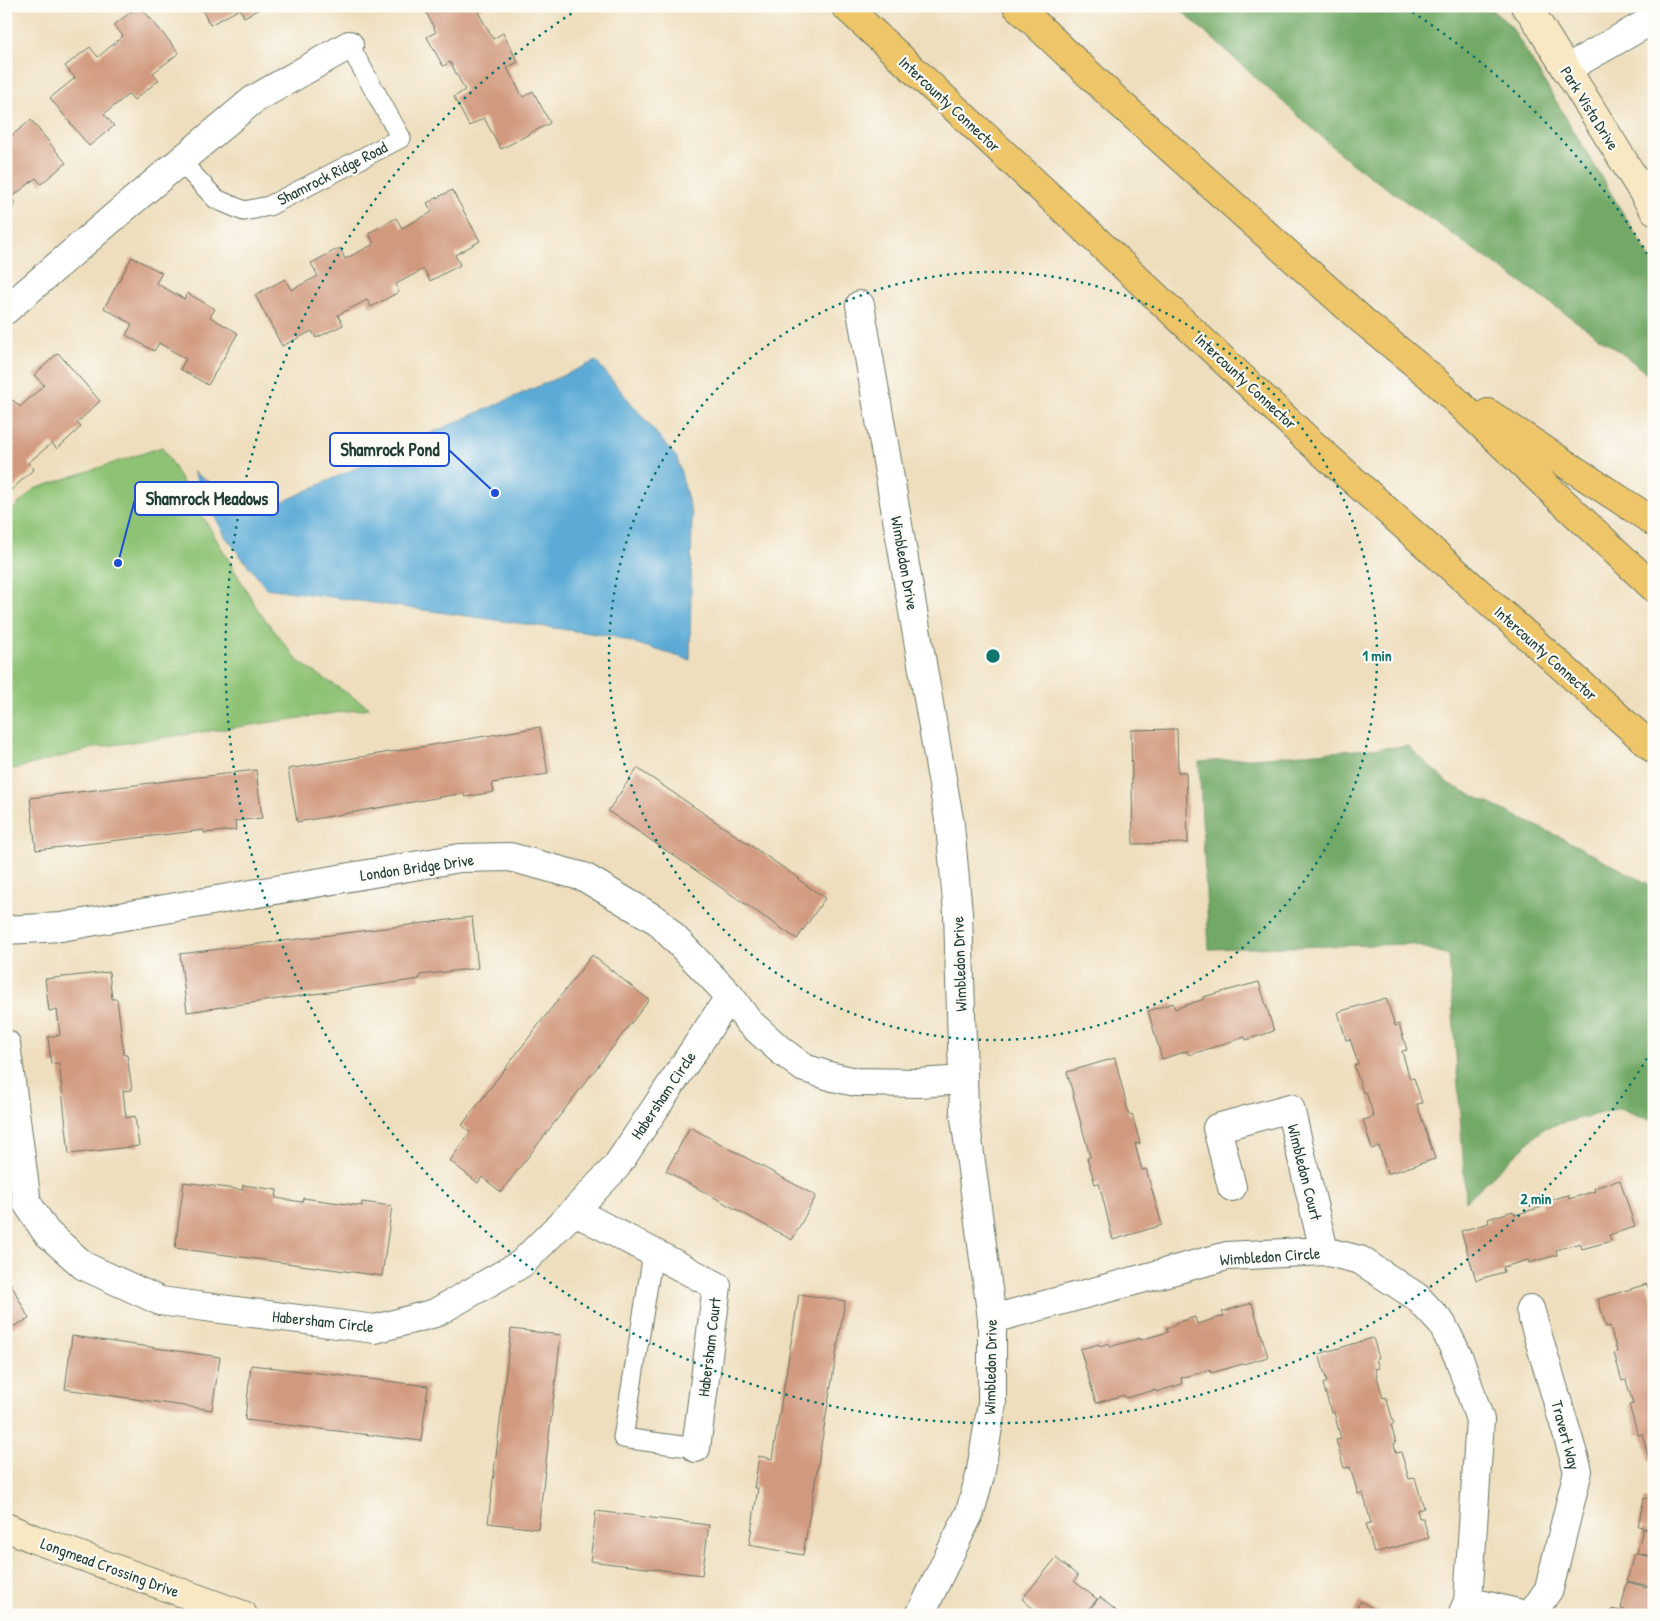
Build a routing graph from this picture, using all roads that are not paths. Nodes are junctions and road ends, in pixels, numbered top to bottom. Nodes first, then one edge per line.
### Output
1 (845, 6) edge
2 (1017, 6) edge
3 (1525, 6) edge
4 (1654, 19) edge
5 (349, 46) joint
6 (1566, 70) junction
7 (180, 160) junction
8 (1654, 210) edge
9 (860, 305) dead end
10 (6, 310) edge
11 (1430, 376) junction
12 (1654, 522) edge
13 (1654, 588) edge
14 (1652, 748) edge
15 (6, 930) edge
16 (730, 996) junction
17 (6, 1044) edge
18 (963, 1080) junction
19 (1232, 1187) dead end
20 (574, 1212) junction
21 (1324, 1251) junction
22 (653, 1254) junction
23 (1530, 1309) dead end
24 (992, 1319) junction
25 (696, 1448) joint
26 (6, 1527) edge
27 (1465, 1608) edge
28 (924, 1613) edge
29 (243, 1615) edge
30 (1526, 1615) edge
31 (1531, 1615) edge

1 - 14 highway, Intercounty Connector
2 - 11 highway
3 - 6 street, Park Vista Drive
4 - 6 street
5 - 7 street, Shamrock Ridge Road
5 - 7 lane, Shamrock Ridge Road
6 - 8 street, Park Vista Drive
7 - 10 street, Shamrock Ridge Road
9 - 18 street, Wimbledon Drive
11 - 12 highway
11 - 13 highway
15 - 16 street, London Bridge Drive
16 - 18 street, London Bridge Drive
16 - 20 street, Habersham Circle
17 - 20 street, Habersham Circle
18 - 24 street, Wimbledon Drive
19 - 21 street, Wimbledon Court
20 - 22 street, Habersham Court
21 - 24 street, Wimbledon Circle
21 - 27 street, Wimbledon Circle
22 - 25 street, Habersham Court
22 - 25 lane
23 - 31 street, Travert Way
24 - 28 street, Wimbledon Drive
26 - 29 street, Longmead Crossing Drive
27 - 30 street

